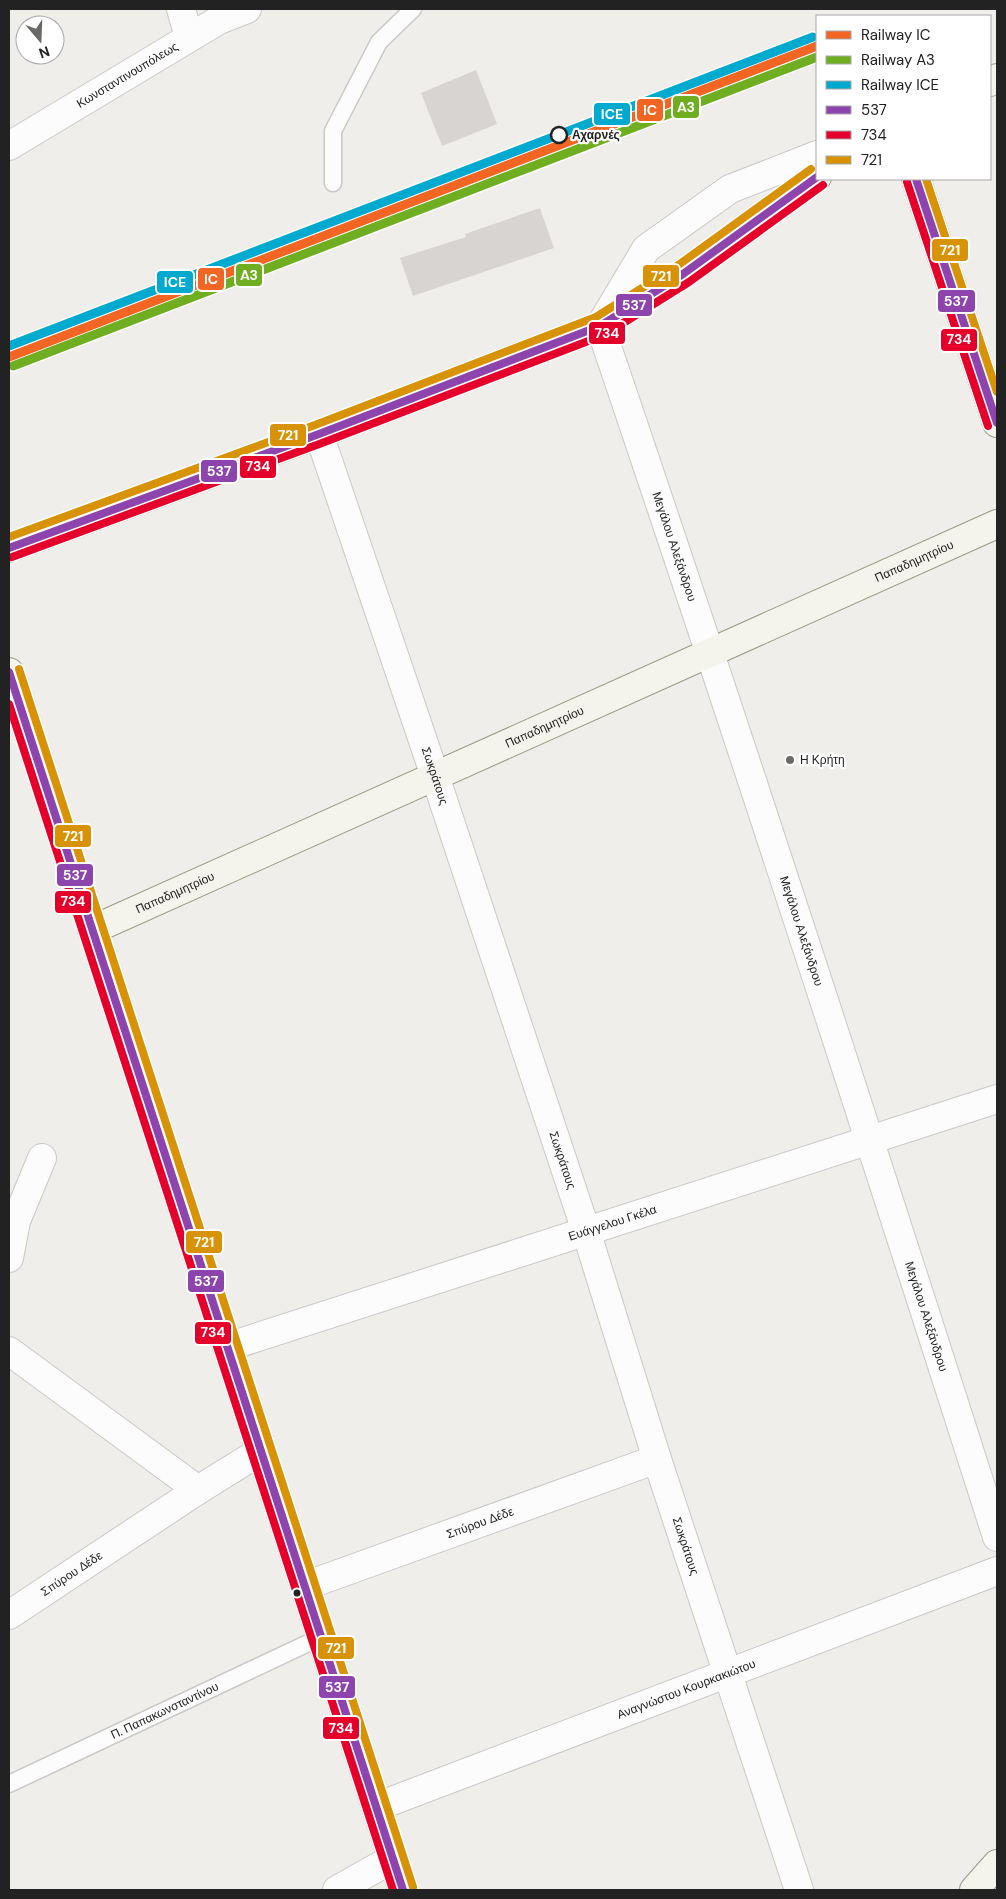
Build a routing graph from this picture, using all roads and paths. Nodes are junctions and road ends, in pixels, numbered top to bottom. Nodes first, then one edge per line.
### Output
1 (181, 9) edge
2 (247, 9) edge
3 (414, 9) edge
4 (189, 37) junction
5 (9, 146) edge
6 (816, 155) edge
7 (816, 178) edge
8 (916, 180) edge
9 (332, 183) dead end
10 (600, 326) junction
11 (997, 423) edge
12 (319, 434) junction
13 (997, 524) edge
14 (9, 548) edge
15 (711, 652) junction
16 (9, 672) edge
17 (436, 776) junction
18 (92, 930) junction
19 (997, 1099) edge
20 (870, 1140) junction
21 (42, 1158) dead end
22 (586, 1231) junction
23 (9, 1258) edge
24 (227, 1346) junction
25 (9, 1351) edge
26 (261, 1451) junction
27 (657, 1459) junction
28 (198, 1490) junction
29 (997, 1537) edge
30 (997, 1571) edge
31 (304, 1586) junction
32 (9, 1615) edge
33 (321, 1637) junction
34 (728, 1673) junction
35 (9, 1784) edge
36 (376, 1807) junction
37 (392, 1859) junction
38 (997, 1864) edge
39 (337, 1890) edge
40 (403, 1890) edge
41 (800, 1890) edge
42 (974, 1890) edge

1 - 4 street
2 - 4 street, Κωνσταντινουπόλεως
3 - 9 lane
4 - 5 street, Κωνσταντινουπόλεως
6 - 10 street
7 - 10 main road
8 - 11 main road
10 - 12 main road
10 - 15 street, Μεγάλου Αλεξάνδρου
12 - 14 main road
12 - 17 street, Σωκράτους
13 - 15 main road, Παπαδημητρίου
15 - 17 main road, Παπαδημητρίου
15 - 20 street, Μεγάλου Αλεξάνδρου
16 - 18 main road
17 - 18 main road, Παπαδημητρίου
17 - 22 street, Σωκράτους
18 - 24 main road
19 - 20 street, Ευάγγελου Γκέλα
20 - 22 street, Ευάγγελου Γκέλα
20 - 29 street, Μεγάλου Αλεξάνδρου
21 - 23 street
22 - 24 street, Ευάγγελου Γκέλα
22 - 27 street, Σωκράτους
24 - 26 main road
25 - 28 street
26 - 28 street, Σπύρου Δέδε
26 - 31 main road
27 - 31 street, Σπύρου Δέδε
27 - 34 street, Σωκράτους
28 - 32 street, Σπύρου Δέδε
30 - 34 street, Αναγνώστου Κουρκακιώτου
31 - 33 main road
33 - 35 lane, Π. Παπακωνσταντίνου
33 - 36 main road
34 - 36 street, Αναγνώστου Κουρκακιώτου
34 - 41 street, Σωκράτους
36 - 37 main road
37 - 39 street
37 - 40 main road
38 - 42 main road

